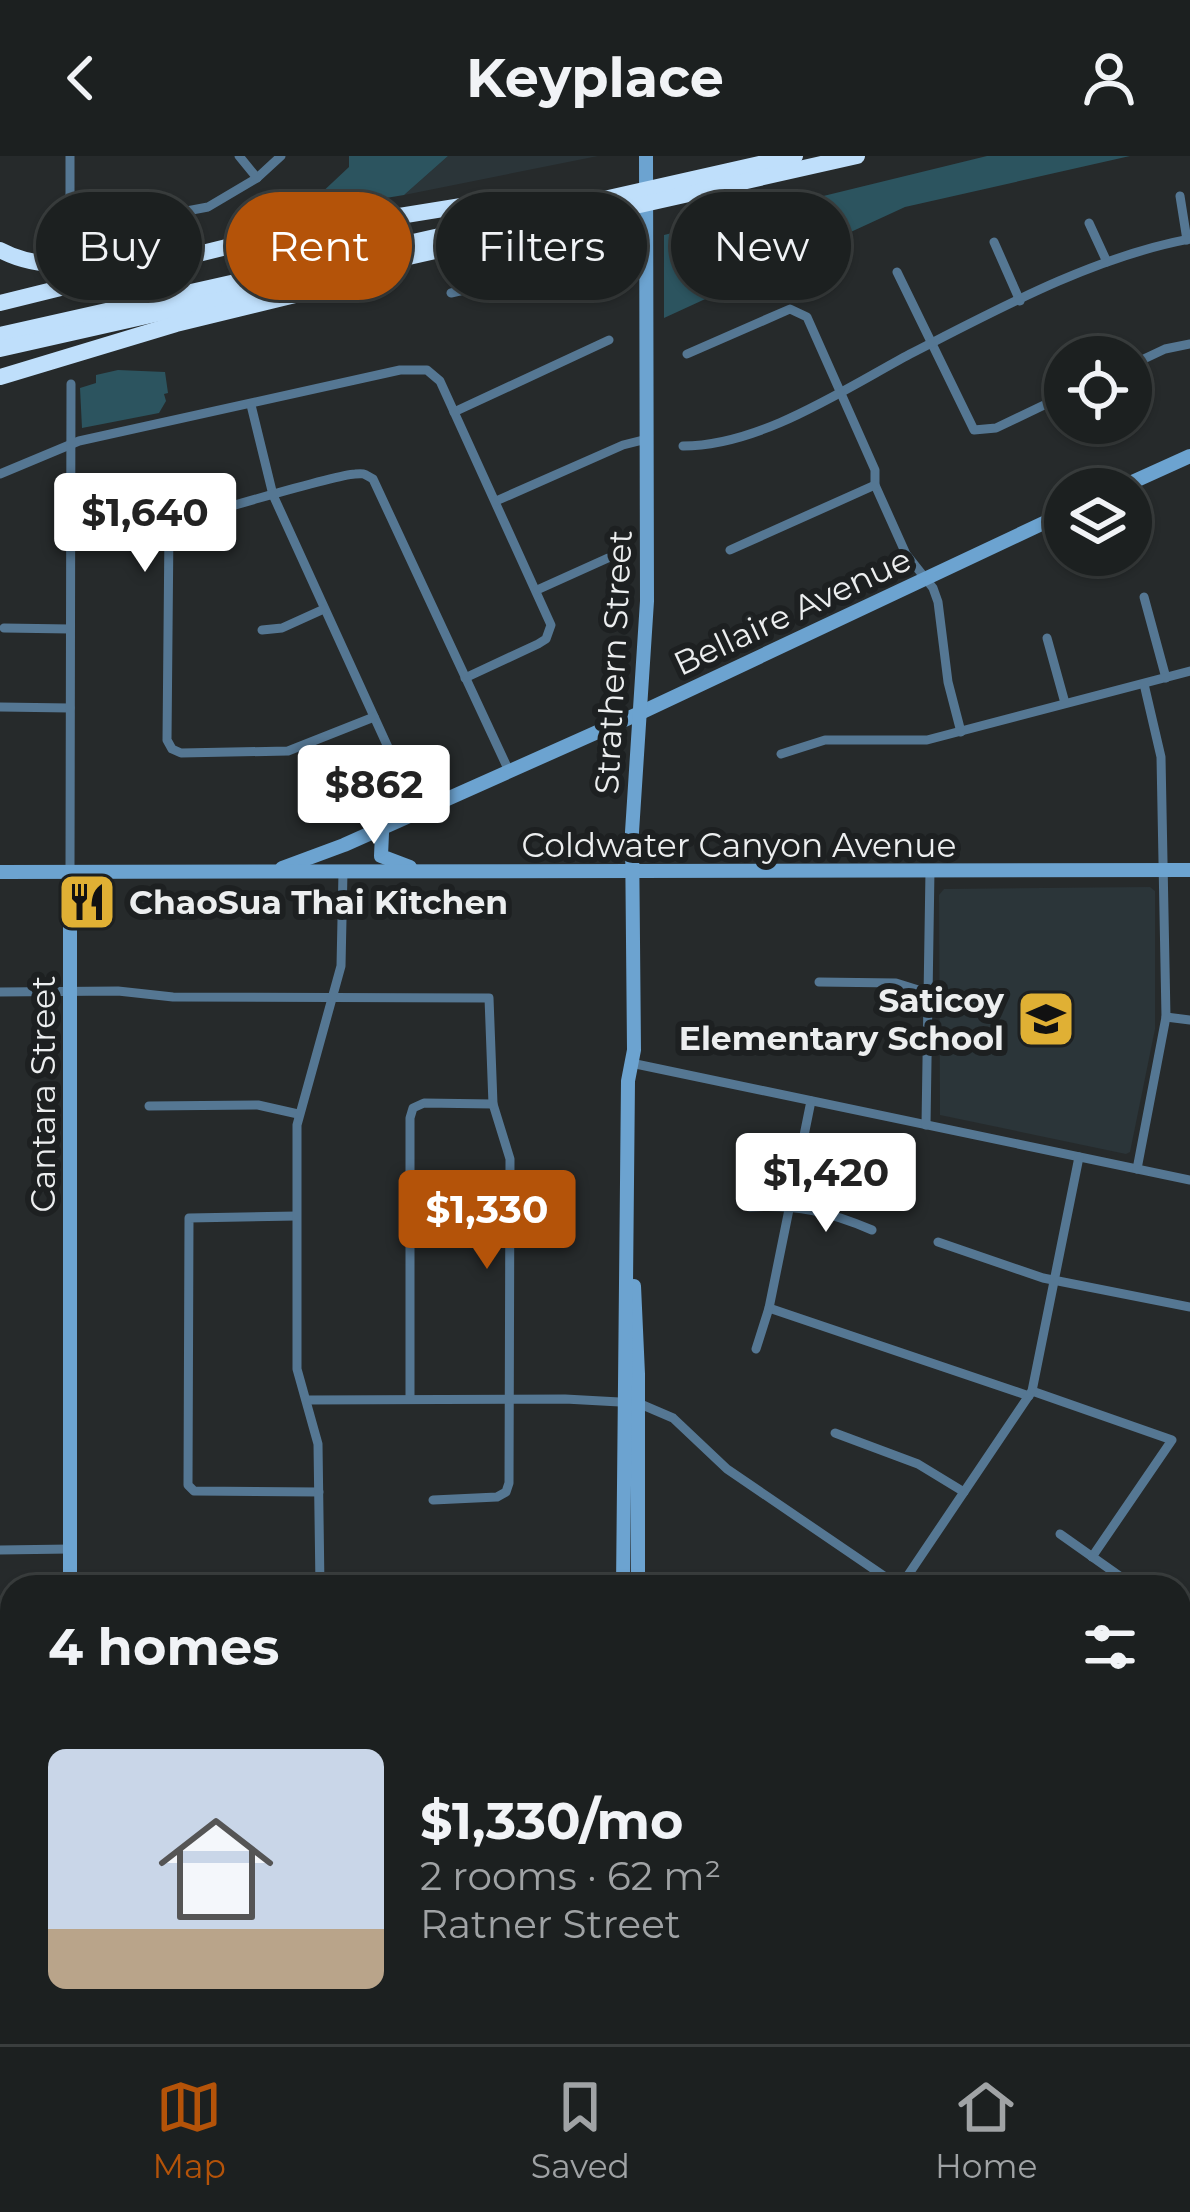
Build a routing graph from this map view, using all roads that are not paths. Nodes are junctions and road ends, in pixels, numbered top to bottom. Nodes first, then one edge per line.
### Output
1 (70, 156) edge
2 (239, 156) edge
3 (281, 156) edge
4 (646, 156) edge
5 (746, 156) edge
6 (796, 156) edge
7 (824, 156) edge
8 (857, 156) edge
9 (256, 178) junction
10 (674, 185) junction
11 (644, 192) edge
12 (646, 192) edge
13 (1180, 196) dead end
14 (1089, 223) dead end
15 (436, 226) edge
16 (1189, 239) edge
17 (436, 241) edge
18 (994, 242) dead end
19 (226, 243) edge
20 (226, 247) edge
21 (0, 250) edge
22 (436, 250) edge
23 (436, 256) edge
24 (1107, 262) junction
25 (897, 272) dead end
26 (646, 300) edge
27 (1020, 301) junction
28 (0, 303) edge
29 (0, 324) edge
30 (609, 340) dead end
31 (0, 342) edge
32 (931, 344) junction
33 (1190, 344) edge
34 (687, 353) dead end
35 (1152, 356) edge
36 (0, 377) edge
37 (71, 384) dead end
38 (842, 392) junction
39 (251, 405) junction
40 (1044, 405) edge
41 (454, 412) junction
42 (647, 439) junction
43 (71, 445) junction
44 (682, 446) dead end
45 (1190, 456) edge
46 (1152, 473) edge
47 (0, 475) edge
48 (875, 485) junction
49 (273, 495) junction
50 (496, 501) junction
51 (1044, 523) edge
52 (730, 550) dead end
53 (608, 557) dead end
54 (925, 577) junction
55 (537, 590) junction
56 (1144, 597) dead end
57 (324, 609) junction
58 (4, 628) dead end
59 (70, 629) junction
60 (262, 630) dead end
61 (1047, 638) dead end
62 (1190, 671) edge
63 (465, 678) junction
64 (1166, 678) junction
65 (1144, 684) junction
66 (1065, 703) junction
67 (0, 707) edge
68 (70, 708) junction
69 (640, 712) junction
70 (374, 717) junction
71 (961, 732) junction
72 (781, 754) dead end
73 (509, 771) junction
74 (418, 813) junction
75 (382, 833) junction
76 (344, 845) junction
77 (1163, 870) junction
78 (1190, 870) edge
79 (930, 871) junction
80 (0, 872) edge
81 (70, 872) junction
82 (272, 872) junction
83 (343, 872) junction
84 (426, 872) junction
85 (632, 872) junction
86 (819, 982) dead end
87 (0, 992) edge
88 (70, 992) junction
89 (928, 993) junction
90 (332, 997) junction
91 (1166, 1017) junction
92 (1190, 1021) edge
93 (631, 1063) junction
94 (812, 1101) junction
95 (493, 1104) junction
96 (149, 1106) dead end
97 (298, 1114) junction
98 (926, 1125) junction
99 (1079, 1157) junction
100 (1137, 1169) junction
101 (1190, 1180) edge
102 (791, 1204) junction
103 (750, 1208) dead end
104 (296, 1216) junction
105 (872, 1230) dead end
106 (938, 1242) dead end
107 (1056, 1279) junction
108 (1190, 1307) edge
109 (770, 1308) junction
110 (757, 1348) dead end
111 (1031, 1394) junction
112 (410, 1398) junction
113 (509, 1399) junction
114 (307, 1400) junction
115 (631, 1401) junction
116 (835, 1433) dead end
117 (319, 1492) junction
118 (964, 1492) junction
119 (433, 1500) dead end
120 (1060, 1534) dead end
121 (70, 1549) junction
122 (0, 1550) edge
123 (1092, 1557) junction
124 (70, 1575) edge
125 (320, 1575) edge
126 (624, 1575) edge
127 (638, 1575) edge
128 (882, 1575) edge
129 (908, 1575) edge
130 (1118, 1575) edge

1 - 9 street
2 - 9 street
3 - 9 street
4 - 12 street, Strathern Street
5 - 10 highway
6 - 10 highway
7 - 10 highway
8 - 10 highway
10 - 11 highway
13 - 16 street
14 - 24 street
15 - 29 highway
16 - 24 street
17 - 31 highway
18 - 27 street
19 - 21 highway
20 - 28 highway
22 - 31 highway
23 - 36 highway
24 - 27 street
25 - 32 street
26 - 42 street, Strathern Street
27 - 32 street
30 - 41 street
32 - 38 street
32 - 40 street
33 - 35 street
34 - 38 street
37 - 43 street, Cantara Street
38 - 44 street
38 - 48 street
39 - 41 street
39 - 43 street
39 - 49 street
41 - 50 street
42 - 50 street
42 - 69 street, Strathern Street
43 - 47 street
43 - 59 street, Cantara Street
45 - 46 street
48 - 52 street
48 - 54 street
49 - 57 street
49 - 63 street
49 - 70 street
50 - 55 street
51 - 54 street, Bellaire Avenue
53 - 55 street
54 - 69 street, Bellaire Avenue
54 - 71 street
55 - 63 street
56 - 64 street
57 - 60 street
57 - 70 street
58 - 59 street
59 - 68 street, Cantara Street
61 - 66 street
62 - 64 street
63 - 73 street
64 - 65 street
65 - 66 street
65 - 77 street
66 - 71 street
67 - 68 street
68 - 81 street, Cantara Street
69 - 73 street, Bellaire Avenue
69 - 85 street, Strathern Street
70 - 74 street
71 - 72 street
73 - 74 street, Bellaire Avenue
74 - 75 street
74 - 76 street, Bellaire Avenue
75 - 83 street
75 - 84 street
76 - 82 street, Bellaire Avenue
76 - 83 street
77 - 78 street, Coldwater Canyon Avenue
77 - 79 street, Coldwater Canyon Avenue
77 - 91 street
79 - 85 street, Coldwater Canyon Avenue
79 - 89 street
80 - 81 street, Coldwater Canyon Avenue
81 - 82 street, Coldwater Canyon Avenue
81 - 88 street, Cantara Street
82 - 83 street, Coldwater Canyon Avenue
83 - 84 street, Coldwater Canyon Avenue
83 - 90 street
84 - 85 street, Coldwater Canyon Avenue
85 - 93 street, Strathern Street
86 - 89 street
87 - 88 street
88 - 90 street
88 - 121 street, Cantara Street
89 - 98 street
90 - 95 street
90 - 97 street
91 - 92 street
91 - 100 street
93 - 94 street
93 - 115 street, Strathern Street
94 - 98 street
94 - 102 street
95 - 112 street
95 - 113 street
96 - 97 street
97 - 104 street
98 - 99 street
99 - 100 street
99 - 107 street
100 - 101 street
102 - 103 street
102 - 105 street
102 - 109 street
104 - 114 street
104 - 117 street
106 - 107 street
107 - 108 street
107 - 111 street
109 - 110 street
109 - 111 street
111 - 118 street
111 - 123 street
112 - 113 street
112 - 114 street
113 - 115 street
113 - 119 street
114 - 117 street
115 - 126 street, Strathern Street
115 - 127 street, Strathern Street
115 - 128 street
116 - 118 street
117 - 125 street
118 - 129 street
120 - 123 street
121 - 122 street
121 - 124 street, Cantara Street
123 - 130 street

